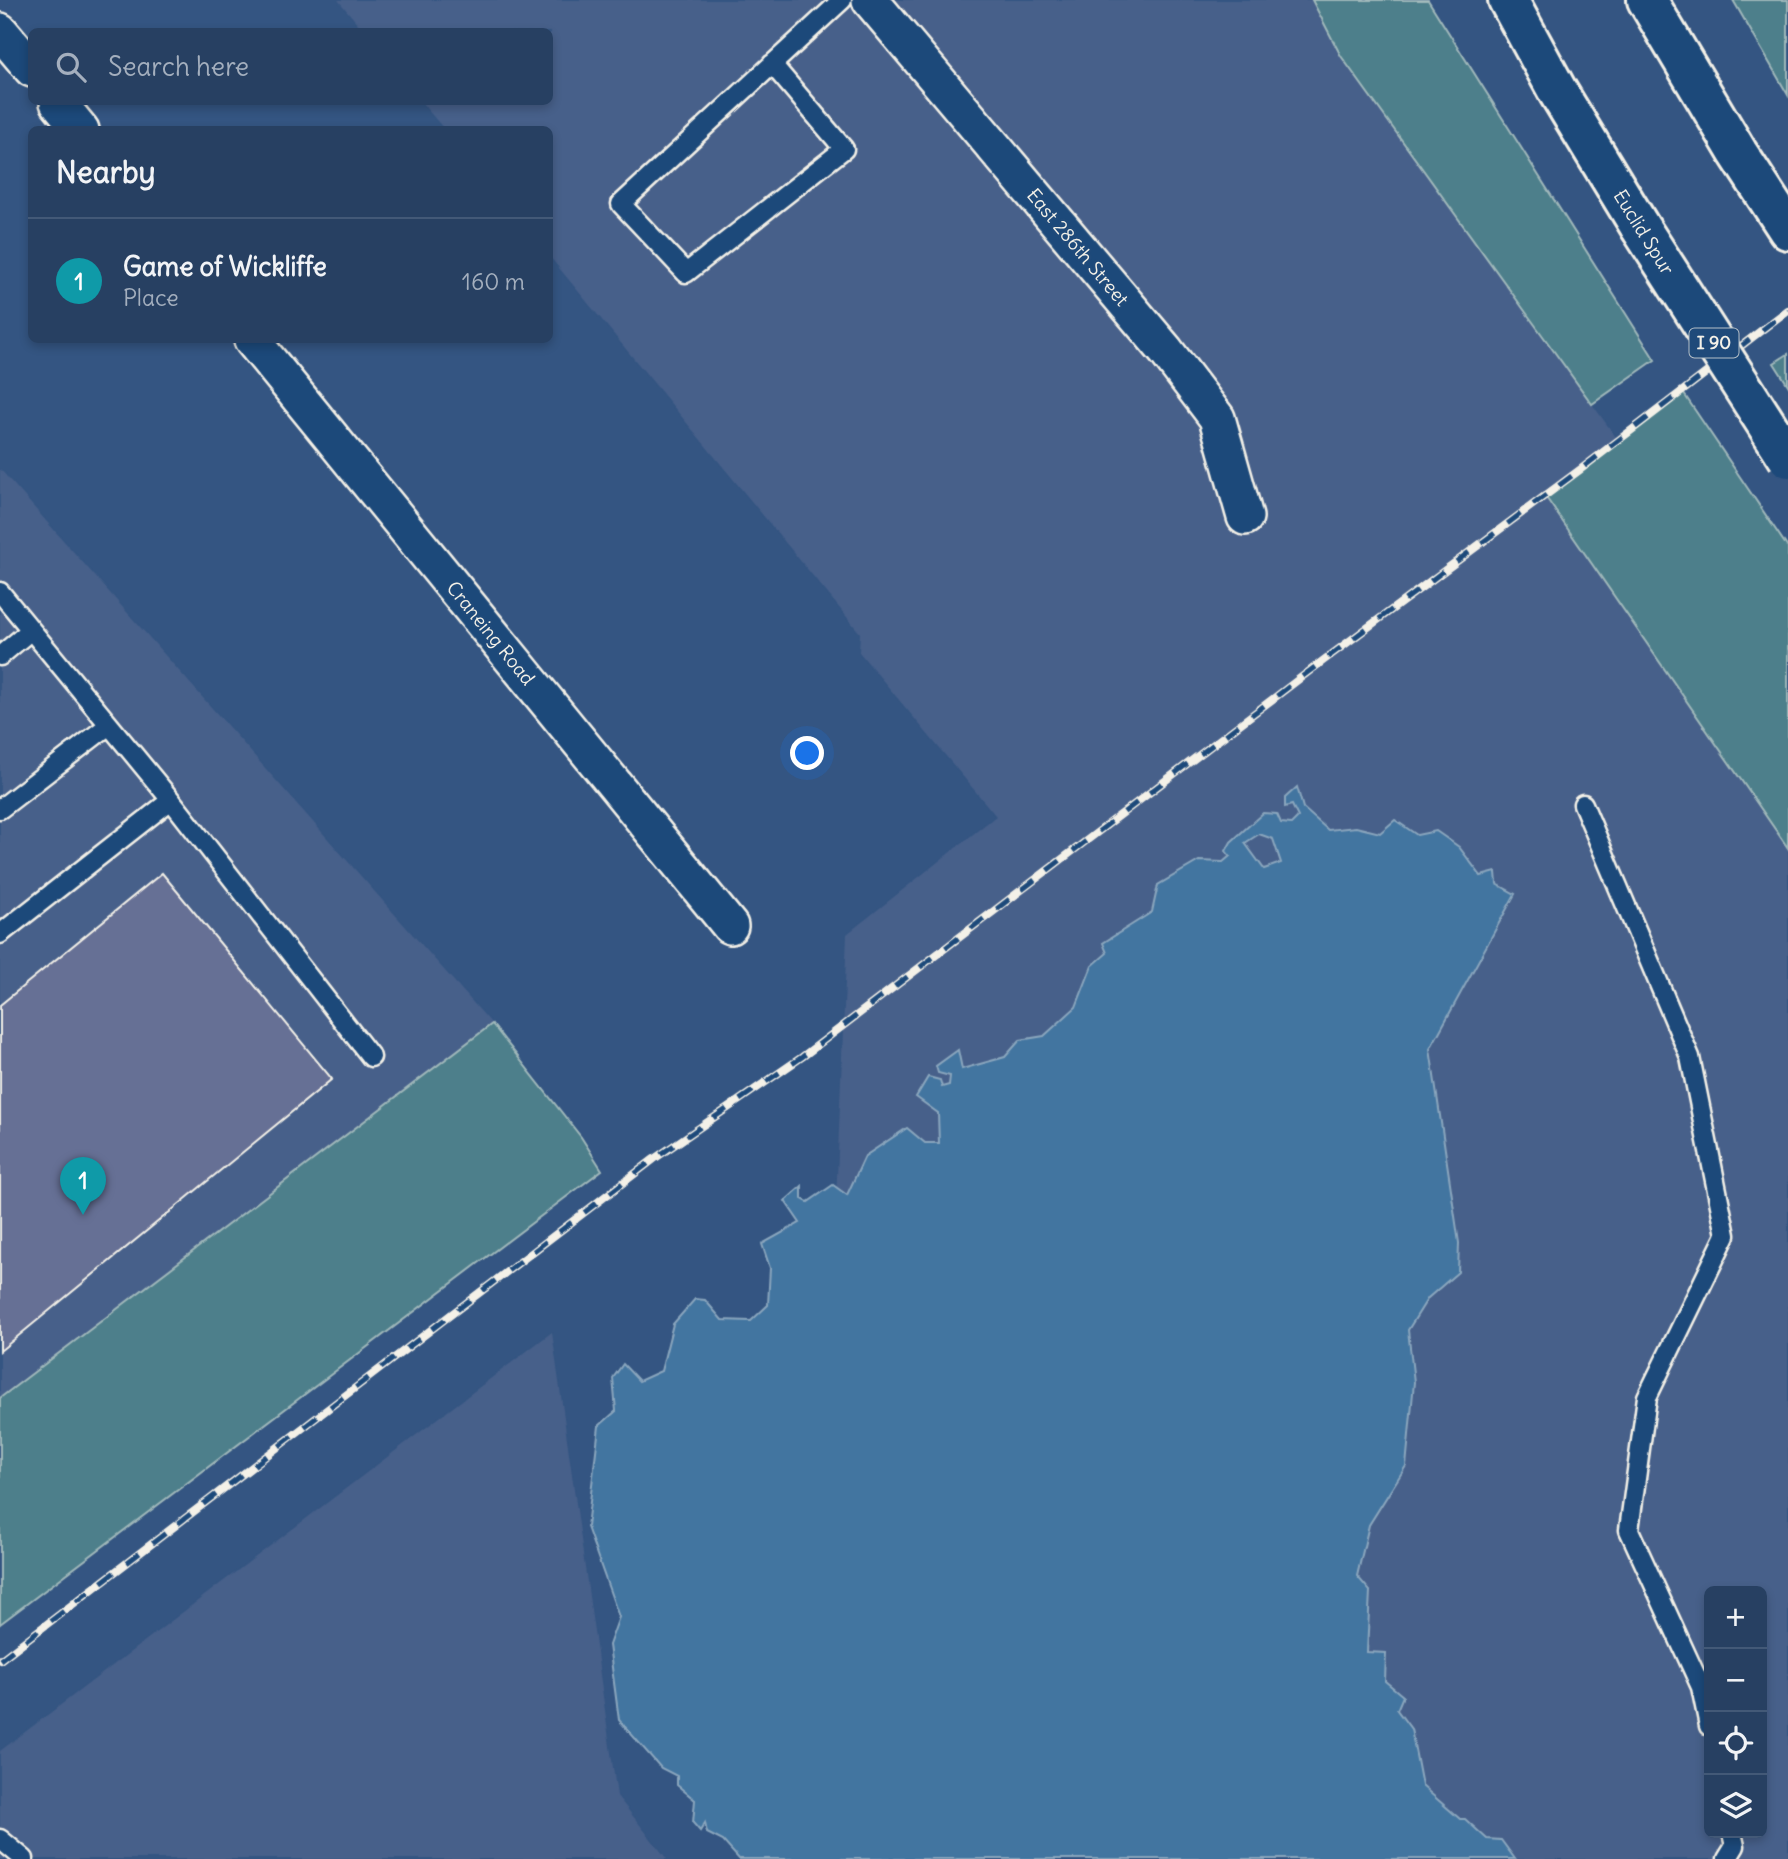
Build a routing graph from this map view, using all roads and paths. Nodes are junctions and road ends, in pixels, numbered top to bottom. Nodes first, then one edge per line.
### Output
1 (842, 0) edge
2 (870, 0) edge
3 (1508, 0) edge
4 (1647, 0) edge
5 (0, 31) edge
6 (28, 64) edge
7 (772, 64) junction
8 (60, 105) edge
9 (77, 126) edge
10 (1788, 230) edge
11 (254, 343) edge
12 (1788, 458) edge
13 (1245, 517) dead end
14 (0, 592) edge
15 (31, 630) junction
16 (0, 656) edge
17 (109, 725) junction
18 (171, 800) junction
19 (1583, 804) dead end
20 (0, 809) edge
21 (730, 926) dead end
22 (0, 934) edge
23 (372, 1057) dead end
24 (1706, 1712) edge
25 (1733, 1838) edge
26 (0, 1839) edge
27 (24, 1859) edge
28 (1727, 1859) edge

1 - 7 lane
2 - 13 street, East 286th Street
3 - 12 highway, Euclid Spur / I 90, bridge
4 - 10 highway
5 - 6 street
7 - 7 lane
8 - 9 street
11 - 21 street, Craneing Road
14 - 15 lane
15 - 16 lane
15 - 17 lane
17 - 18 lane
17 - 20 lane
18 - 22 lane
18 - 23 lane
19 - 24 lane
25 - 28 lane
26 - 27 lane

